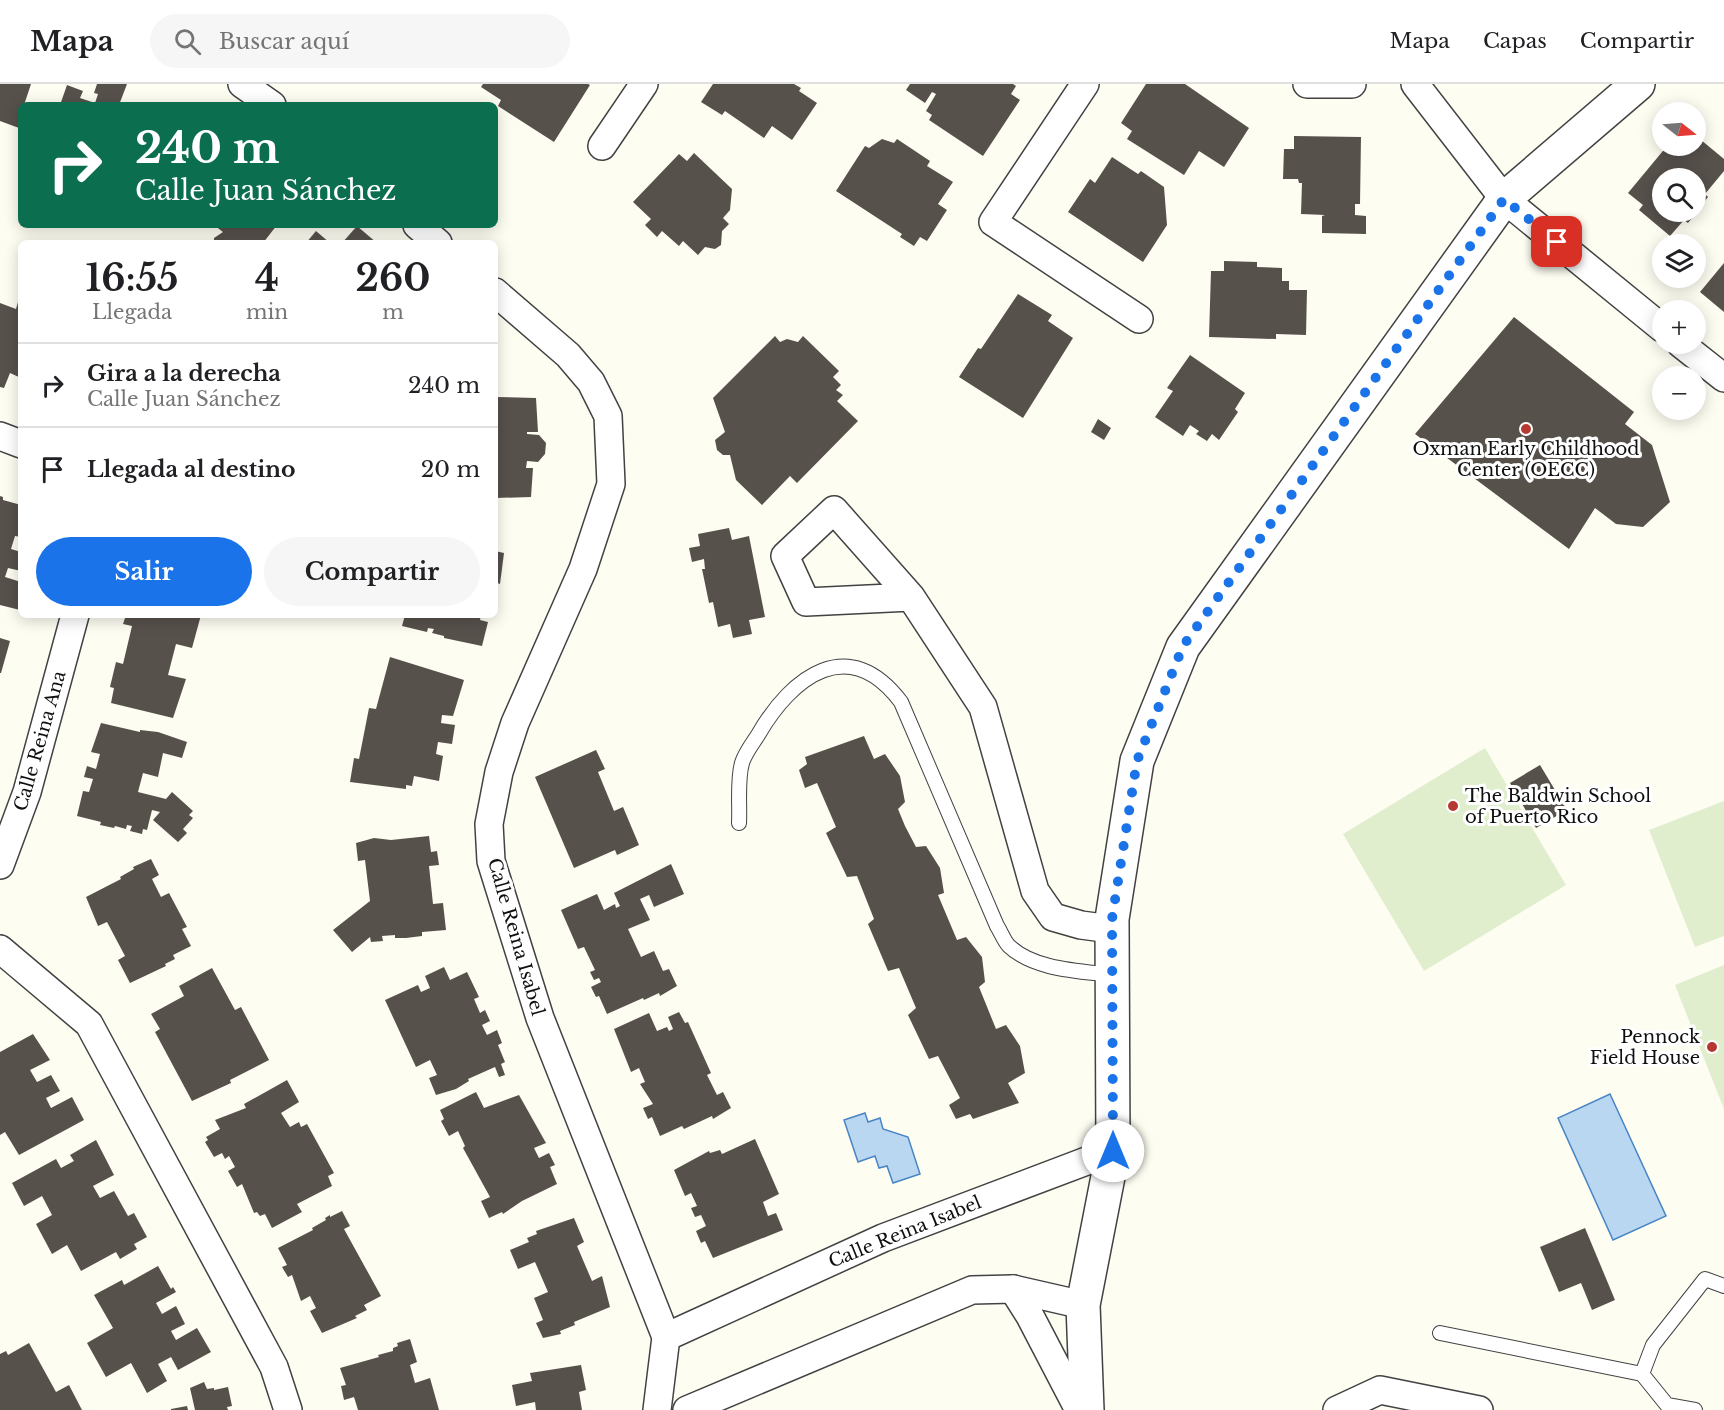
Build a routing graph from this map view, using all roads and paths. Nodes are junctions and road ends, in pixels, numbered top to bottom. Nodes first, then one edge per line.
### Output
1 (242, 84) edge
2 (644, 84) edge
3 (1084, 84) edge
4 (1307, 84) edge
5 (1352, 84) edge
6 (1415, 84) edge
7 (1638, 84) edge
8 (268, 102) edge
9 (602, 146) dead end
10 (1504, 199) junction
11 (420, 228) edge
12 (434, 240) edge
13 (498, 295) edge
14 (1139, 319) dead end
15 (1652, 320) edge
16 (1694, 354) edge
17 (1724, 378) edge
18 (0, 436) edge
19 (18, 443) edge
20 (911, 597) dead end
21 (74, 618) edge
22 (739, 823) dead end
23 (0, 865) edge
24 (1112, 929) junction
25 (0, 949) edge
26 (1112, 975) junction
27 (1113, 1151) junction
28 (1724, 1286) edge
29 (1013, 1289) junction
30 (1083, 1305) junction
31 (1440, 1333) dead end
32 (666, 1337) junction
33 (1642, 1374) junction
34 (288, 1410) edge
35 (657, 1410) edge
36 (687, 1410) edge
37 (1079, 1410) edge
38 (1087, 1410) edge
39 (1337, 1410) edge
40 (1479, 1410) edge
41 (1695, 1410) edge

1 - 8 street
2 - 9 street
3 - 14 street
4 - 5 street
6 - 10 street
7 - 10 street
10 - 15 street
10 - 24 street
11 - 12 street
13 - 32 street, Calle Reina Isabel
16 - 17 street
18 - 19 street
20 - 24 street
21 - 23 street, Calle Reina Ana
22 - 26 lane
24 - 26 street
25 - 34 street
26 - 27 street
27 - 30 street
27 - 32 street, Calle Reina Isabel
28 - 33 lane
29 - 30 street
29 - 36 street
29 - 37 street
30 - 38 street
31 - 33 lane
32 - 35 street, Calle Reina Isabel
33 - 41 lane
39 - 40 street

